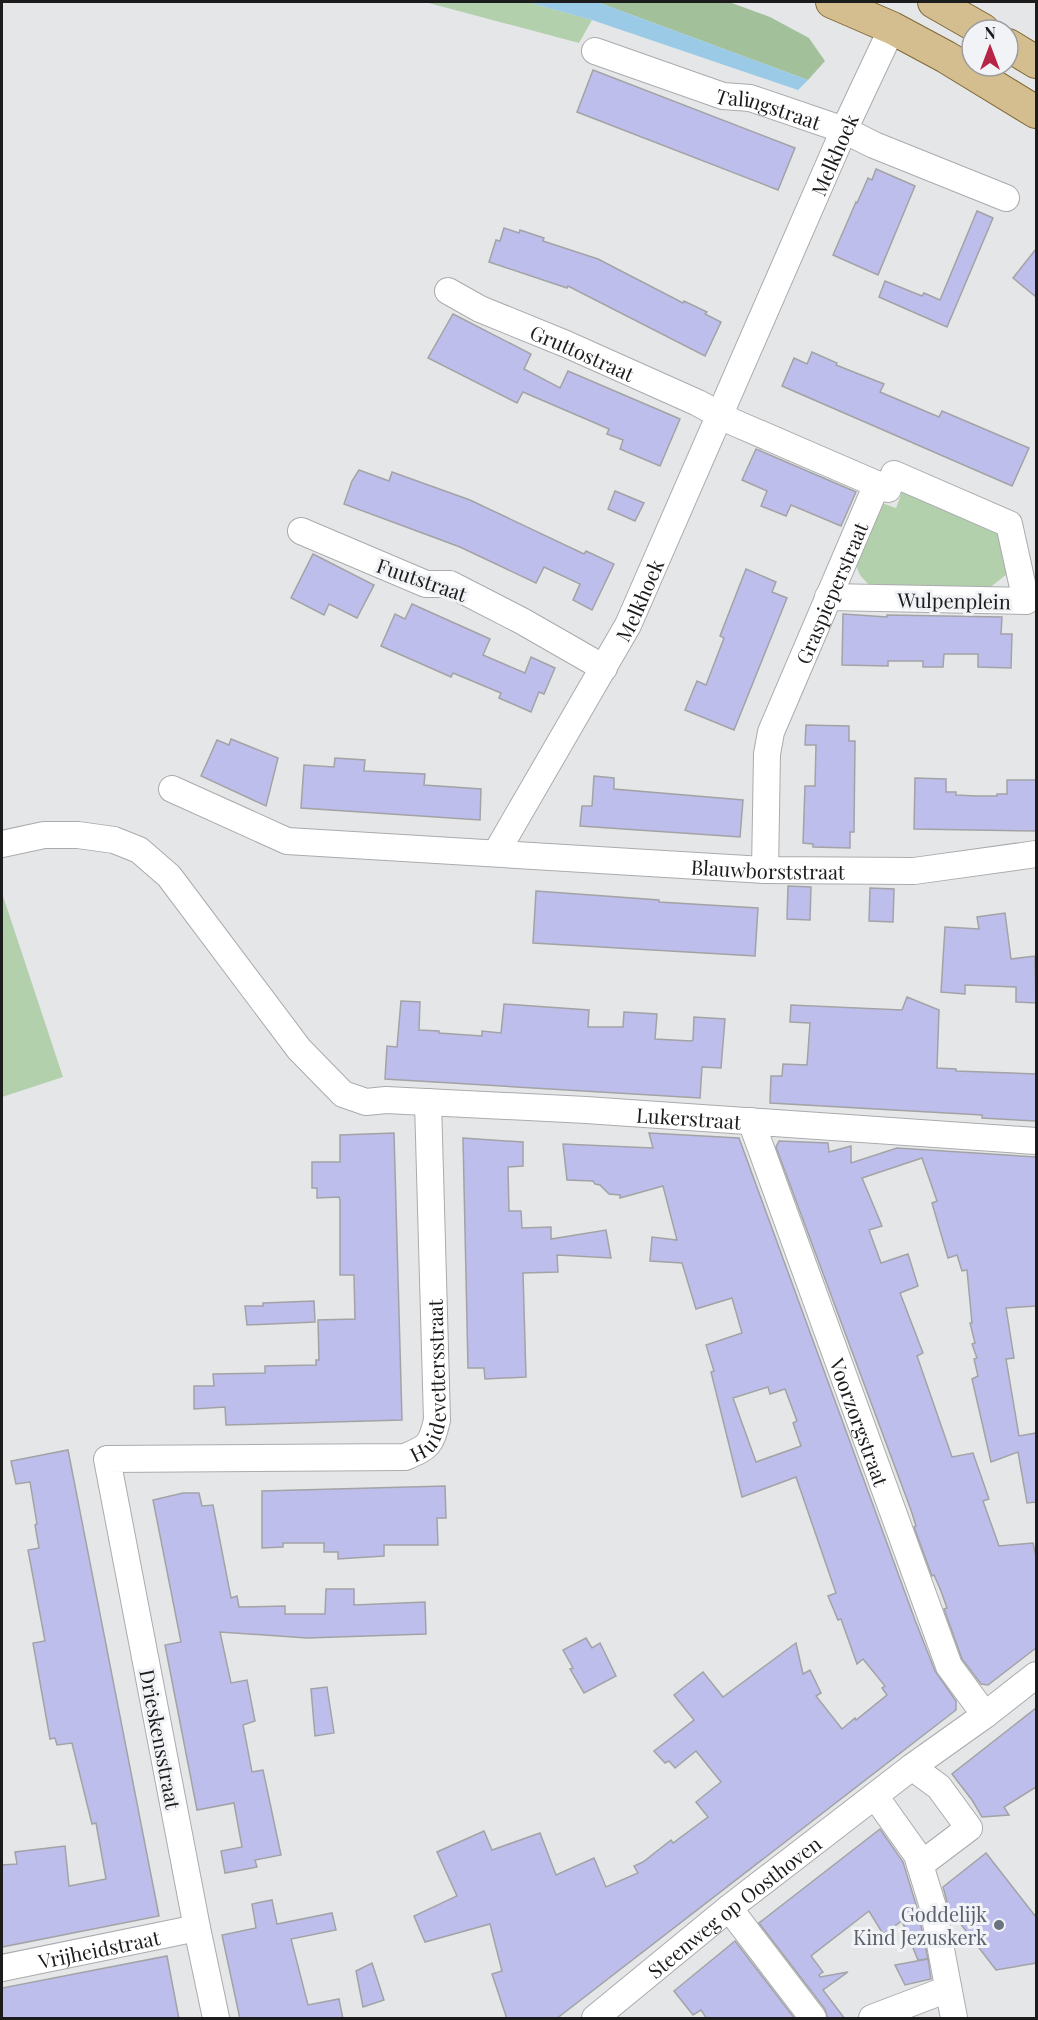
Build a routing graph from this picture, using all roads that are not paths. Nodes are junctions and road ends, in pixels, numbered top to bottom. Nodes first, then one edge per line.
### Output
1 (832, 2) edge
2 (934, 2) edge
3 (962, 18) edge
4 (892, 28) junction
5 (595, 51) dead end
6 (1020, 52) edge
7 (1036, 62) edge
8 (1036, 112) edge
9 (844, 130) junction
10 (1006, 198) dead end
11 (448, 291) dead end
12 (719, 415) junction
13 (877, 484) junction
14 (301, 531) dead end
15 (828, 597) junction
16 (604, 668) junction
17 (172, 789) dead end
18 (2, 844) edge
19 (496, 853) junction
20 (1036, 854) edge
21 (765, 870) junction
22 (428, 1102) junction
23 (751, 1121) junction
24 (1036, 1140) edge
25 (107, 1459) joint
26 (1036, 1675) edge
27 (985, 1715) junction
28 (912, 1767) junction
29 (875, 1796) junction
30 (920, 1865) junction
31 (729, 1908) junction
32 (196, 1928) junction
33 (2, 1968) edge
34 (948, 1989) junction
35 (216, 2019) edge
36 (595, 2019) edge
37 (813, 2019) edge
38 (872, 2019) edge
39 (954, 2019) edge

1 - 4 main road
2 - 3 main road
4 - 8 main road
4 - 9 street, Melkhoek
5 - 9 street, Talingstraat
6 - 7 main road
9 - 10 street, Talingstraat
9 - 12 street, Melkhoek
11 - 12 street, Gruttostraat
12 - 13 street
12 - 16 street, Melkhoek
13 - 15 street, Graspieperstraat
13 - 15 street, Wulpenplein
14 - 16 street, Fuutstraat
15 - 21 street, Graspieperstraat
16 - 19 street, Melkhoek
17 - 19 street
18 - 22 street, Lukerstraat
19 - 21 street, Blauwborststraat
20 - 21 street, Blauwborststraat
22 - 23 street, Lukerstraat
22 - 25 street, Huidevettersstraat
23 - 24 street, Lukerstraat
23 - 27 street, Voorzorgstraat
25 - 32 street, Drieskensstraat
26 - 27 street, Steenweg op Oosthoven
27 - 28 street, Steenweg op Oosthoven
28 - 29 street, Steenweg op Oosthoven
28 - 30 street
29 - 30 street
29 - 31 street, Steenweg op Oosthoven
30 - 34 street
31 - 36 street, Steenweg op Oosthoven
31 - 37 street
32 - 33 street, Vrijheidstraat
32 - 35 street, Drieskensstraat
34 - 38 street
34 - 39 street

